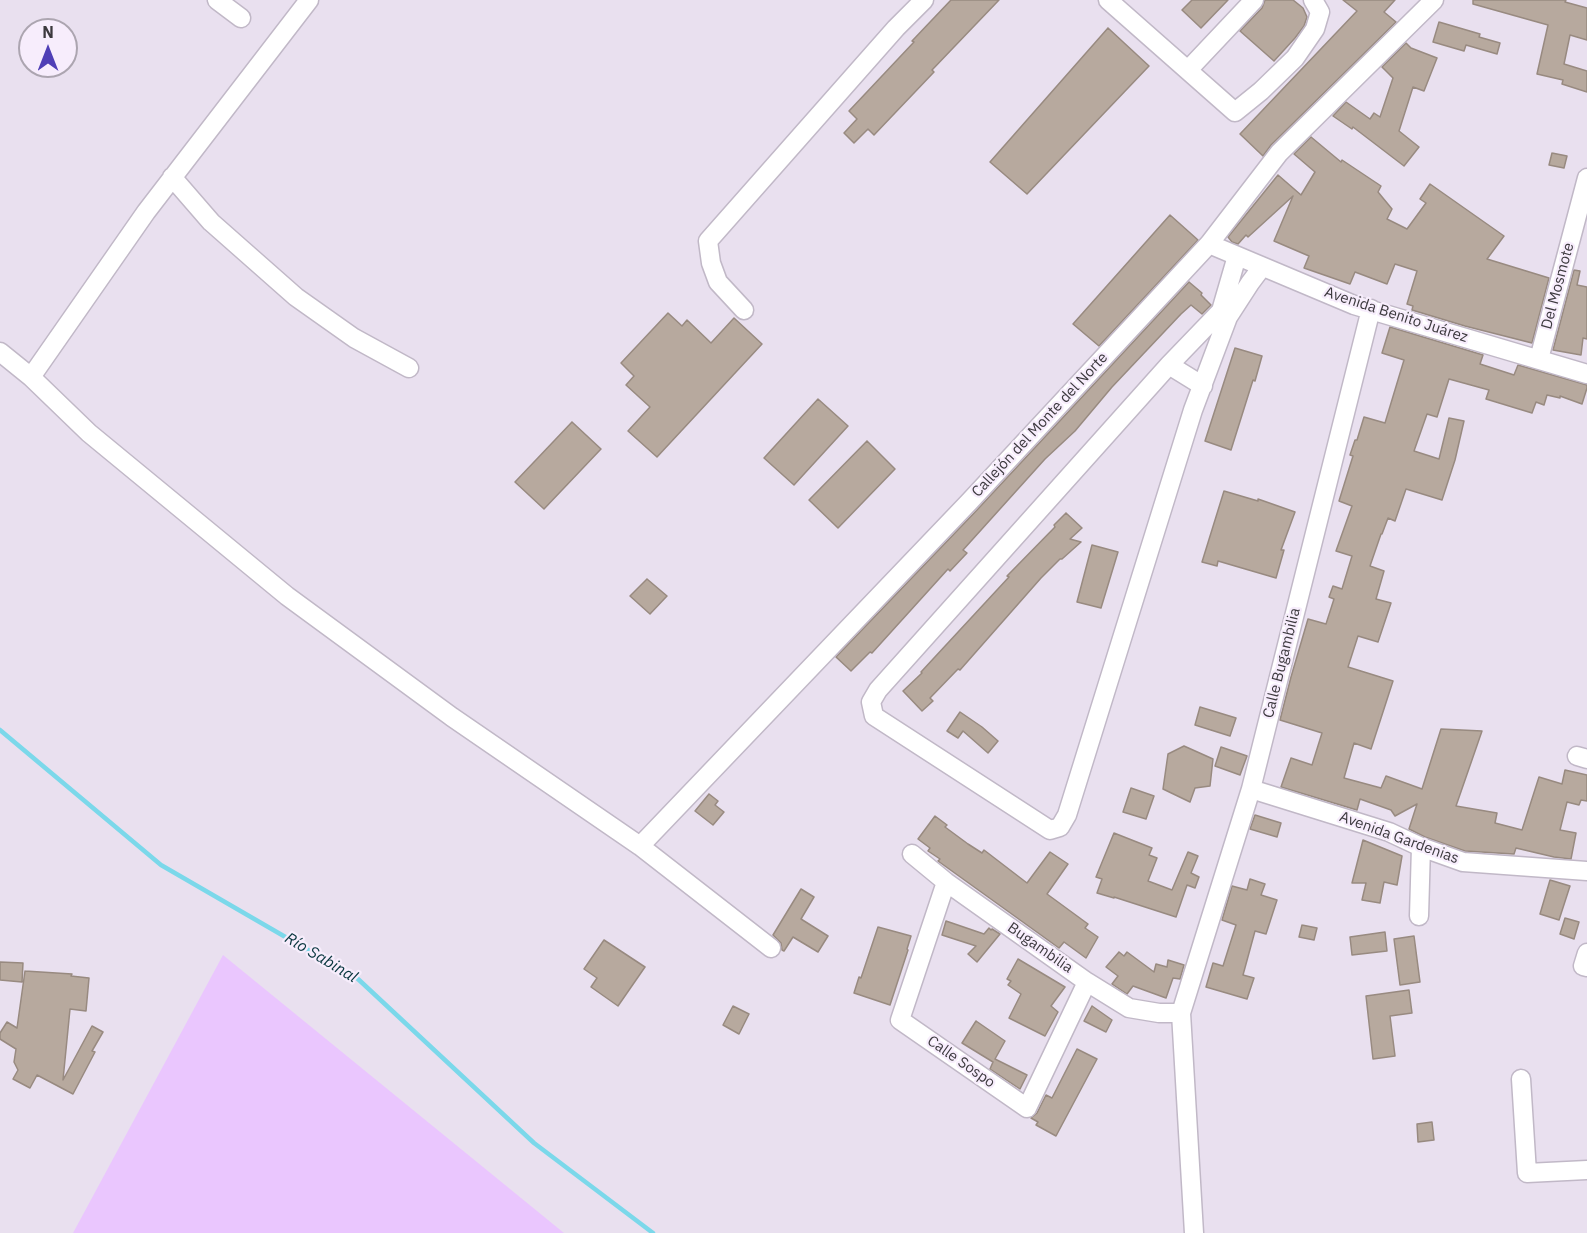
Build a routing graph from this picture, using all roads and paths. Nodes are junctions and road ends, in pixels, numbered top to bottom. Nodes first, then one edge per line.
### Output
1 (218, 0) edge
2 (309, 0) edge
3 (924, 0) edge
4 (1108, 0) edge
5 (1254, 0) edge
6 (1313, 0) edge
7 (1434, 0) edge
8 (242, 18) dead end
9 (1188, 70) junction
10 (172, 177) junction
11 (1587, 178) edge
12 (1209, 244) junction
13 (1237, 256) junction
14 (1262, 267) junction
15 (1371, 309) junction
16 (744, 310) dead end
17 (1225, 314) junction
18 (0, 352) edge
19 (1539, 359) junction
20 (1169, 365) junction
21 (409, 368) dead end
22 (1587, 374) edge
23 (31, 377) junction
24 (1203, 386) junction
25 (1251, 789) junction
26 (640, 846) junction
27 (1421, 847) junction
28 (912, 854) dead end
29 (1587, 871) edge
30 (946, 882) junction
31 (1419, 916) dead end
32 (771, 948) dead end
33 (1087, 982) junction
34 (1181, 1013) junction
35 (1521, 1078) dead end
36 (1587, 1170) edge
37 (1194, 1233) edge

1 - 8 street
2 - 10 street
3 - 16 street
4 - 9 street
5 - 9 street
6 - 9 street
7 - 12 street, Callejón del Monte del Norte
10 - 21 street
10 - 23 street
11 - 19 street, Del Mosmote
12 - 13 street, Avenida Benito Juárez
12 - 26 street, Callejón del Monte del Norte
13 - 14 street, Avenida Benito Juárez
13 - 17 street
14 - 15 street, Avenida Benito Juárez
14 - 17 street
15 - 19 street, Avenida Benito Juárez
15 - 25 street, Calle Bugambilia
17 - 20 street
17 - 24 street
18 - 23 street
19 - 22 street, Avenida Benito Juárez
20 - 24 street
20 - 24 street
23 - 26 street
25 - 27 street, Avenida Gardenias
25 - 34 street, Calle Bugambilia
26 - 32 street
27 - 29 street, Avenida Gardenias
27 - 31 street
28 - 30 street, Bugambilia
30 - 33 street, Bugambilia
30 - 33 street, Calle Sospo
33 - 34 street, Bugambilia
34 - 37 street
35 - 36 street

